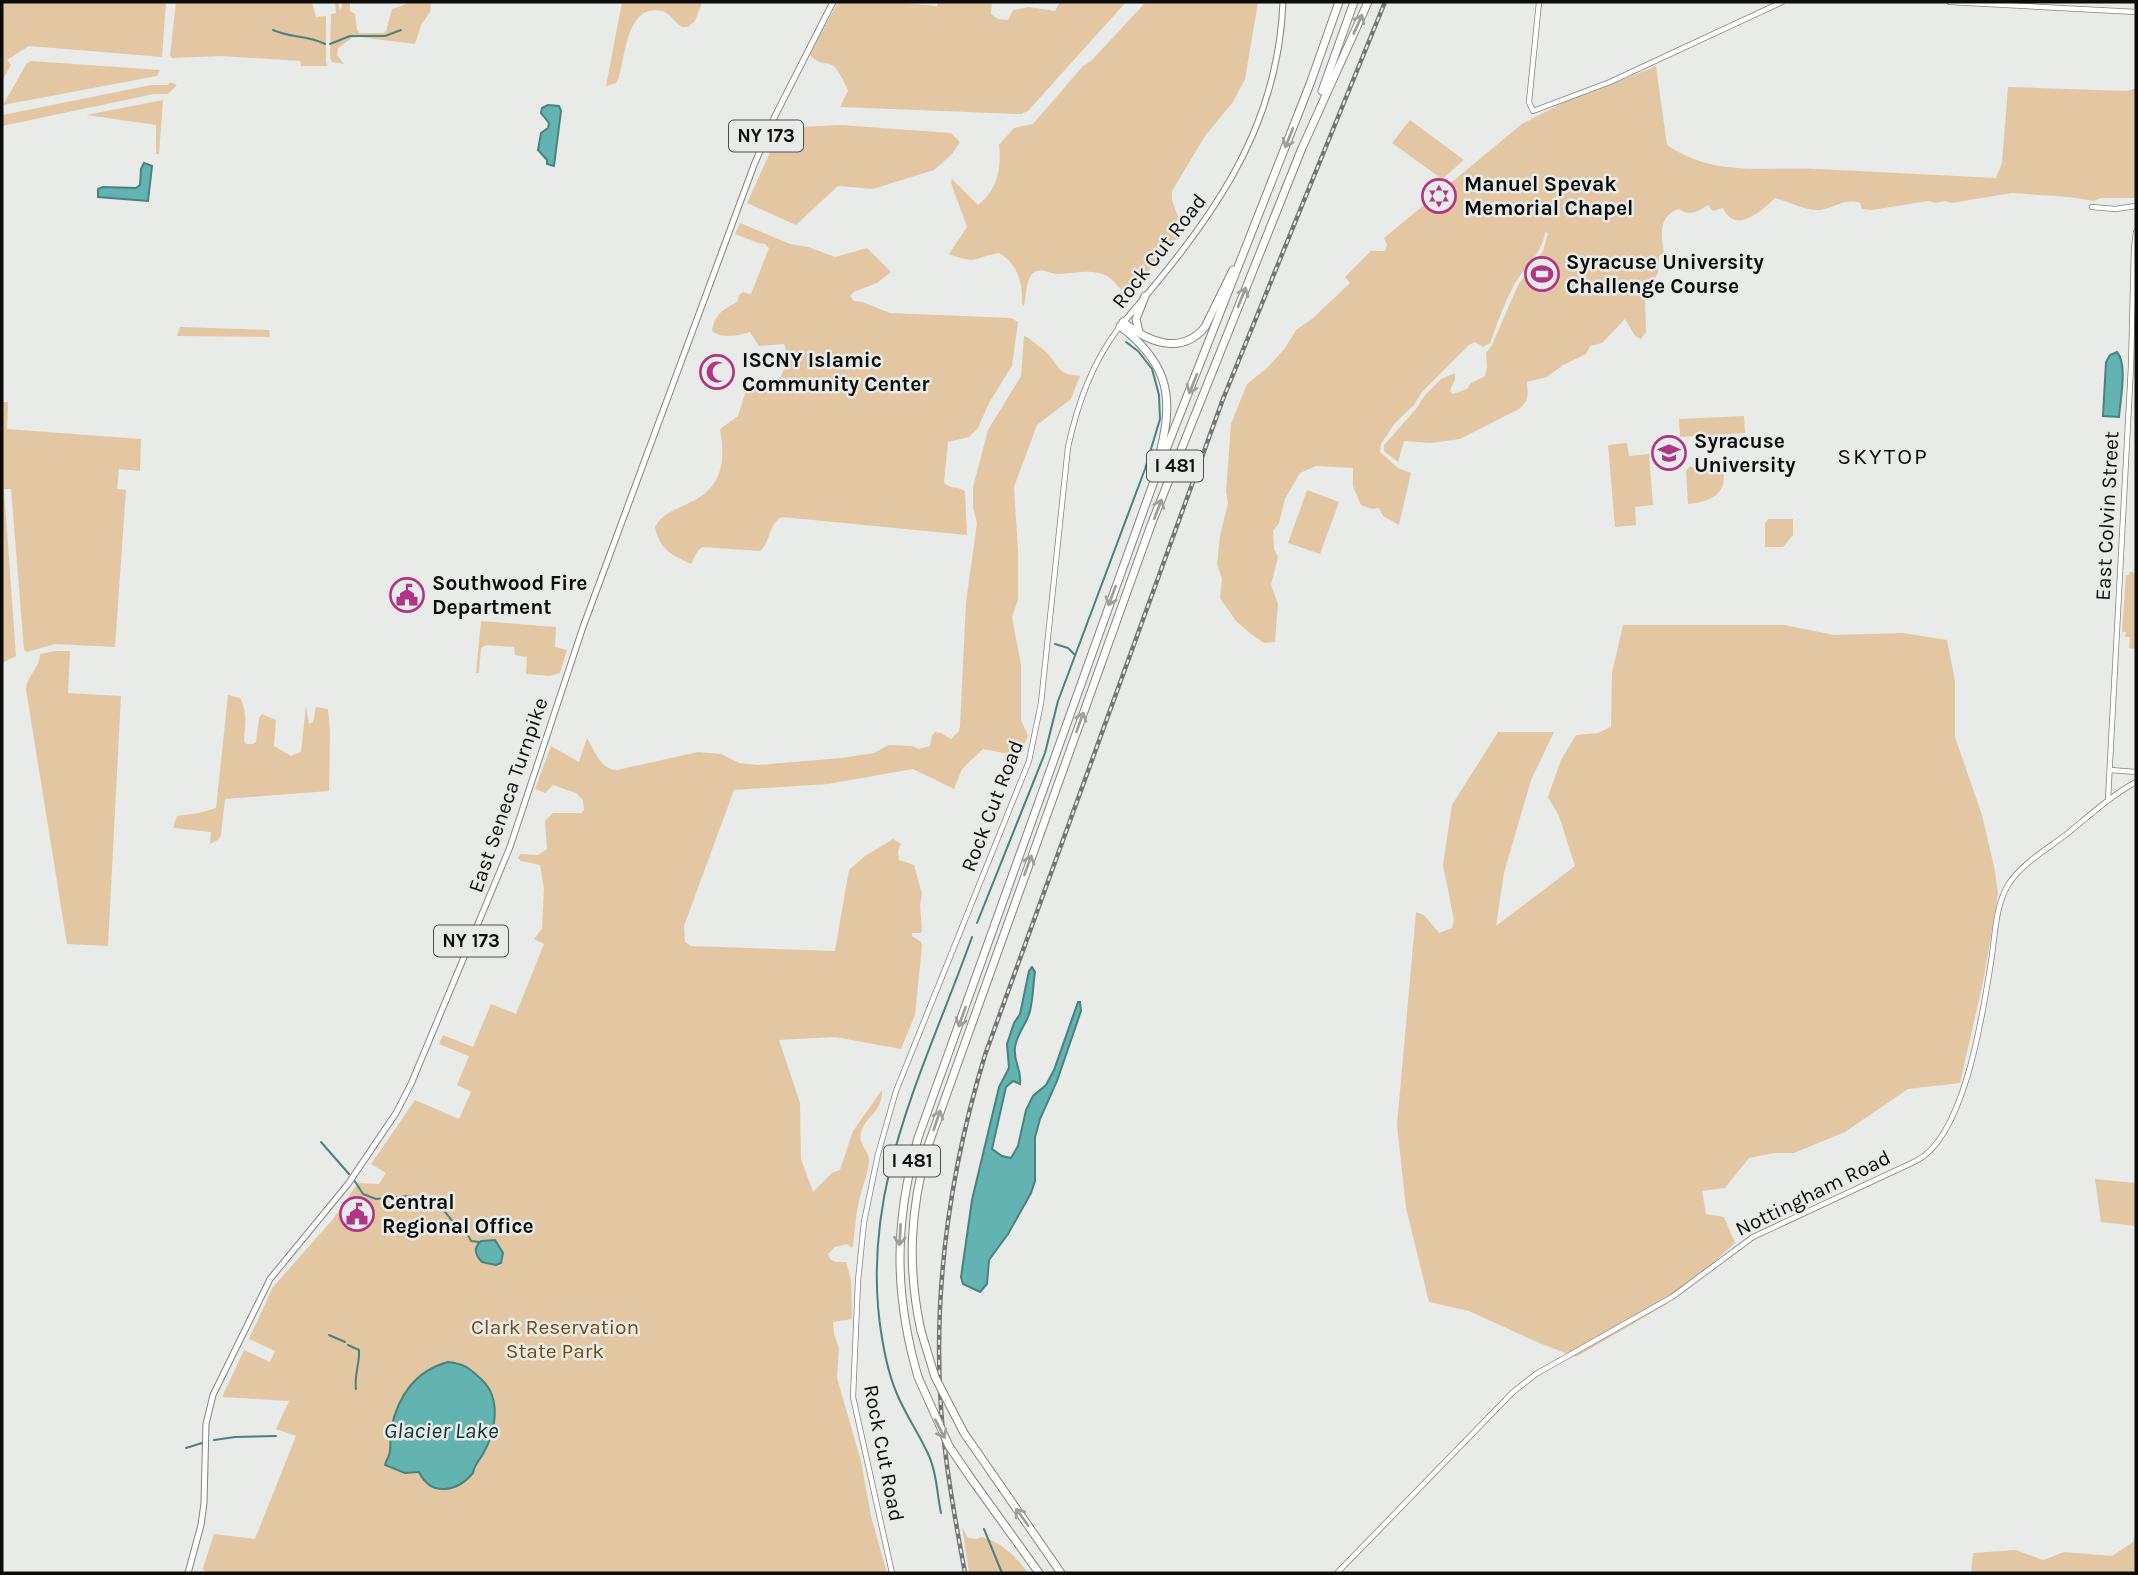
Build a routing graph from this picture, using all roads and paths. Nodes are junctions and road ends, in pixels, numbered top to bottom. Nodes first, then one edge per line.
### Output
1 (833, 2) edge
2 (1283, 2) edge
3 (1339, 2) edge
4 (1354, 2) edge
5 (1368, 2) edge
6 (1539, 2) edge
7 (1782, 2) edge
8 (1950, 2) edge
9 (2009, 3) edge
10 (2136, 12) edge
11 (1302, 148) junction
12 (1262, 206) junction
13 (2136, 206) edge
14 (2092, 207) dead end
15 (2136, 232) edge
16 (1145, 296) junction
17 (2135, 311) edge
18 (1121, 324) junction
19 (1145, 337) junction
20 (1139, 524) junction
21 (2110, 770) junction
22 (2136, 772) edge
23 (2136, 782) edge
24 (2108, 801) junction
25 (188, 1573) edge
26 (892, 1573) edge
27 (1039, 1573) edge
28 (1061, 1573) edge
29 (1337, 1573) edge

1 - 25 main road, East Seneca Turnpike / NY 173
2 - 16 main road, Rock Cut Road
3 -> 12 highway, I 481
4 - 11 highway
11 -> 5 highway, I 481
6 - 7 street
8 - 9 street
9 - 10 street
28 -> 11 highway, I 481, bridge
12 - 19 highway
12 -> 20 highway, I 481
13 - 14 street
15 - 17 street, East Colvin Street
16 - 18 main road, Rock Cut Road
16 - 19 highway
17 - 21 street, East Colvin Street
18 - 19 highway
18 - 20 highway
18 - 26 street, Rock Cut Road
20 -> 27 highway, I 481, bridge
21 - 22 street
21 - 24 street, East Colvin Street
23 - 24 street, Nottingham Road
24 - 29 street, Nottingham Road

